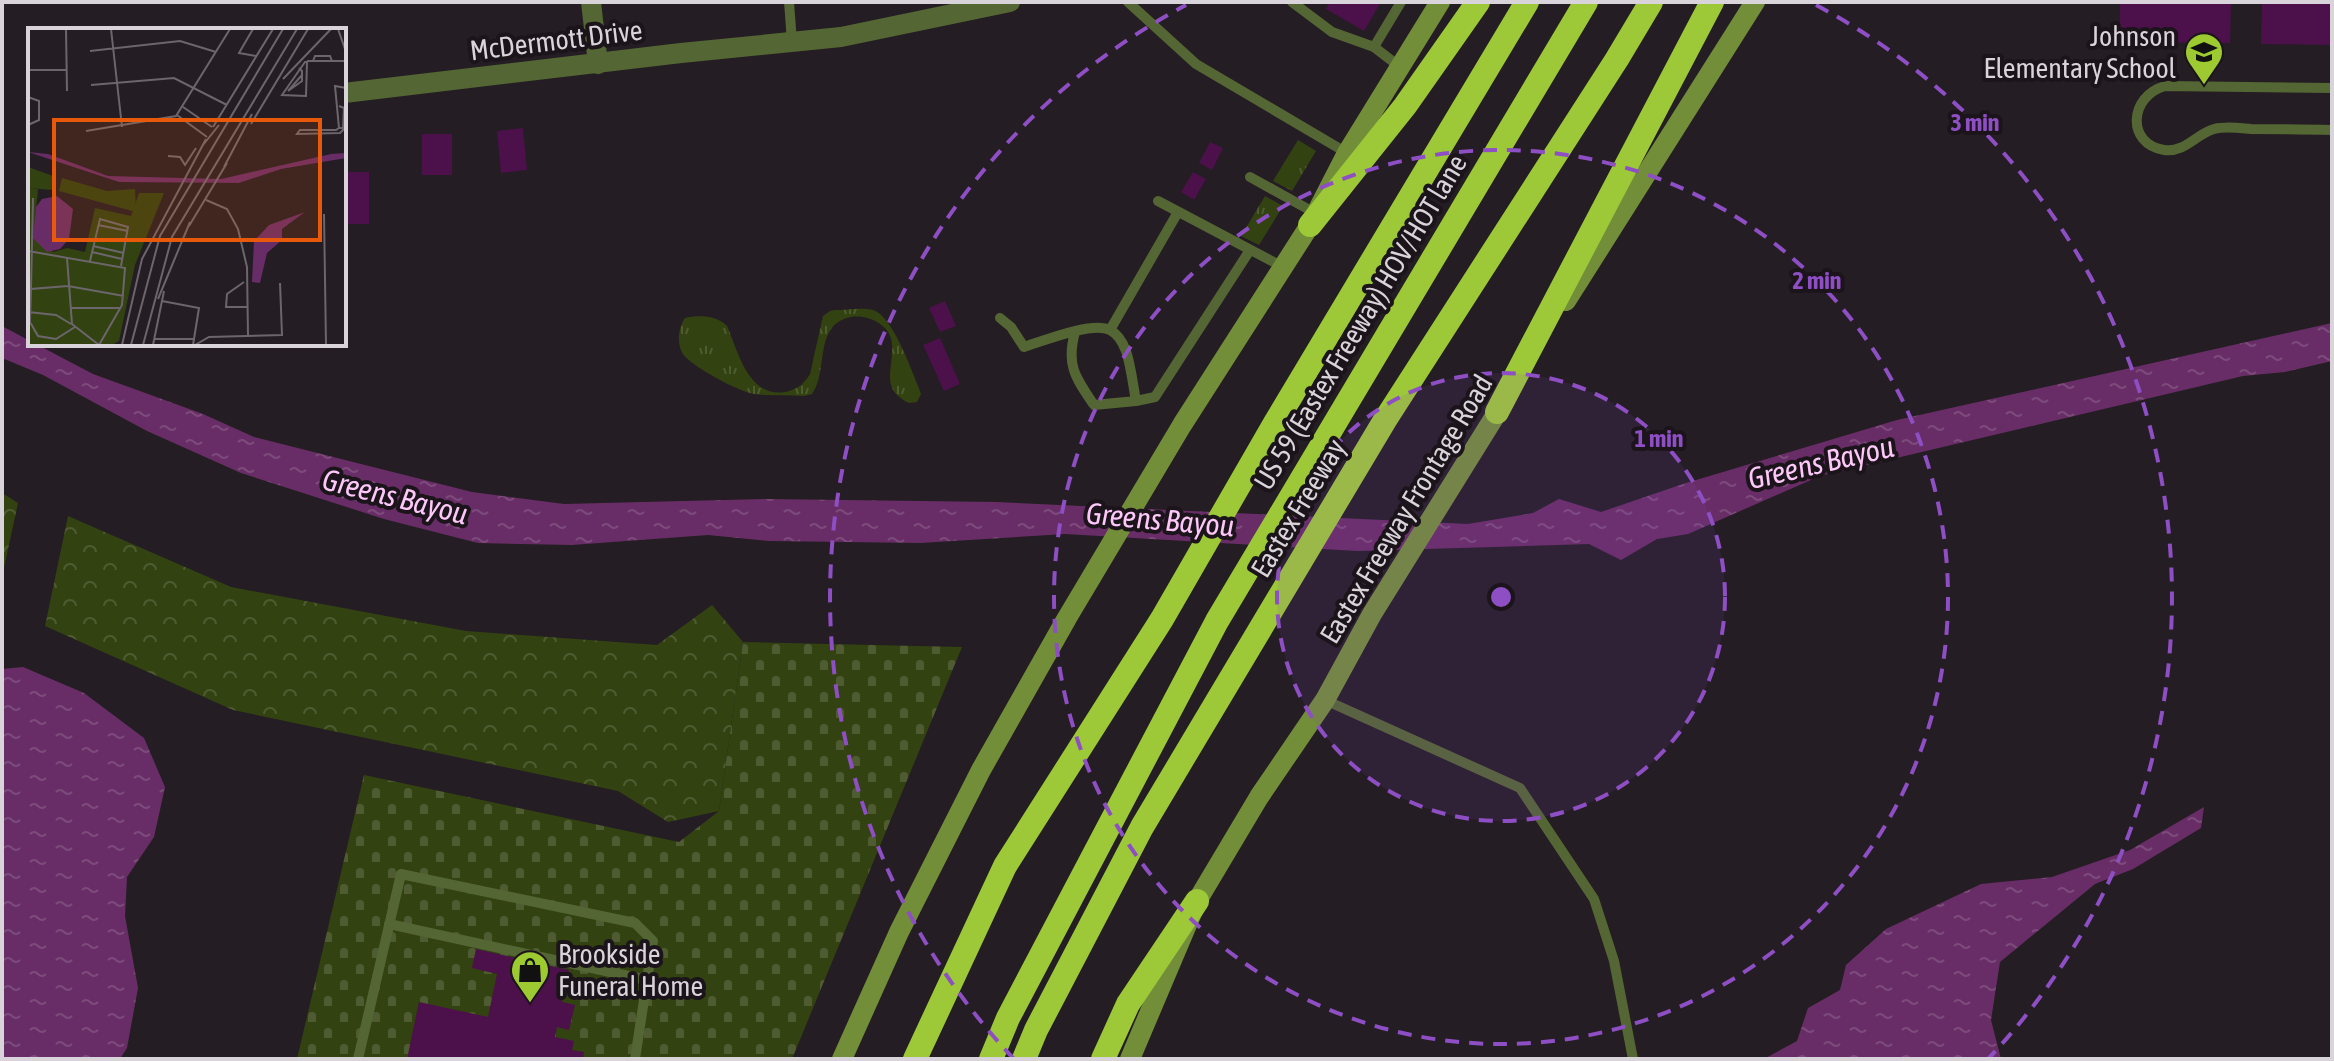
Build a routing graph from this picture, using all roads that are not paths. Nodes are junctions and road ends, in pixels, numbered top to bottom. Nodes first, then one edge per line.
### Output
1 (591, 2) edge
2 (789, 2) edge
3 (1010, 2) edge
4 (1128, 2) edge
5 (1292, 2) edge
6 (1401, 2) edge
7 (1440, 2) edge
8 (1478, 2) edge
9 (1527, 2) edge
10 (1586, 2) edge
11 (1651, 2) edge
12 (1712, 2) edge
13 (1755, 2) edge
14 (1304, 6) edge
15 (792, 42) junction
16 (1374, 47) junction
17 (598, 64) junction
18 (1400, 67) junction
19 (2332, 88) edge
20 (346, 93) edge
21 (2332, 130) edge
22 (1347, 153) junction
23 (1250, 177) dead end
24 (1158, 201) dead end
25 (1178, 212) junction
26 (1312, 219) junction
27 (1250, 250) junction
28 (1283, 267) junction
29 (1000, 318) dead end
30 (1110, 330) junction
31 (1075, 332) junction
32 (1136, 401) junction
33 (1497, 412) junction
34 (1325, 700) junction
35 (1197, 901) junction
36 (389, 924) junction
37 (647, 980) junction
38 (358, 1059) edge
39 (635, 1059) edge
40 (842, 1059) edge
41 (915, 1059) edge
42 (991, 1059) edge
43 (1024, 1059) edge
44 (1103, 1059) edge
45 (1130, 1059) edge
46 (1633, 1059) edge

1 - 17 street
2 - 15 lane
3 - 15 street, McDermott Drive
4 - 22 lane
5 - 14 lane
6 - 16 lane
7 - 18 main road
8 - 26 highway
9 - 41 highway
10 - 42 highway, US 59 (Eastex Freeway) HOV/HOT lane
11 - 43 highway, Eastex Freeway
12 - 33 highway
13 - 33 main road, Eastex Freeway Frontage Road
14 - 16 lane
15 - 17 street, McDermott Drive
16 - 18 lane
17 - 20 street, McDermott Drive
18 - 22 main road
19 - 21 lane
22 - 26 main road
23 - 26 lane
24 - 25 lane
25 - 27 lane
25 - 30 lane
26 - 28 main road
27 - 28 lane
27 - 32 lane
28 - 40 main road
29 - 31 lane
30 - 31 lane
30 - 32 lane
31 - 32 lane
33 - 34 main road, Eastex Freeway Frontage Road
34 - 35 main road, Eastex Freeway Frontage Road
34 - 46 lane
35 - 44 highway
35 - 45 main road, Eastex Freeway Frontage Road
36 - 37 lane
36 - 37 lane
36 - 38 lane
37 - 39 lane

